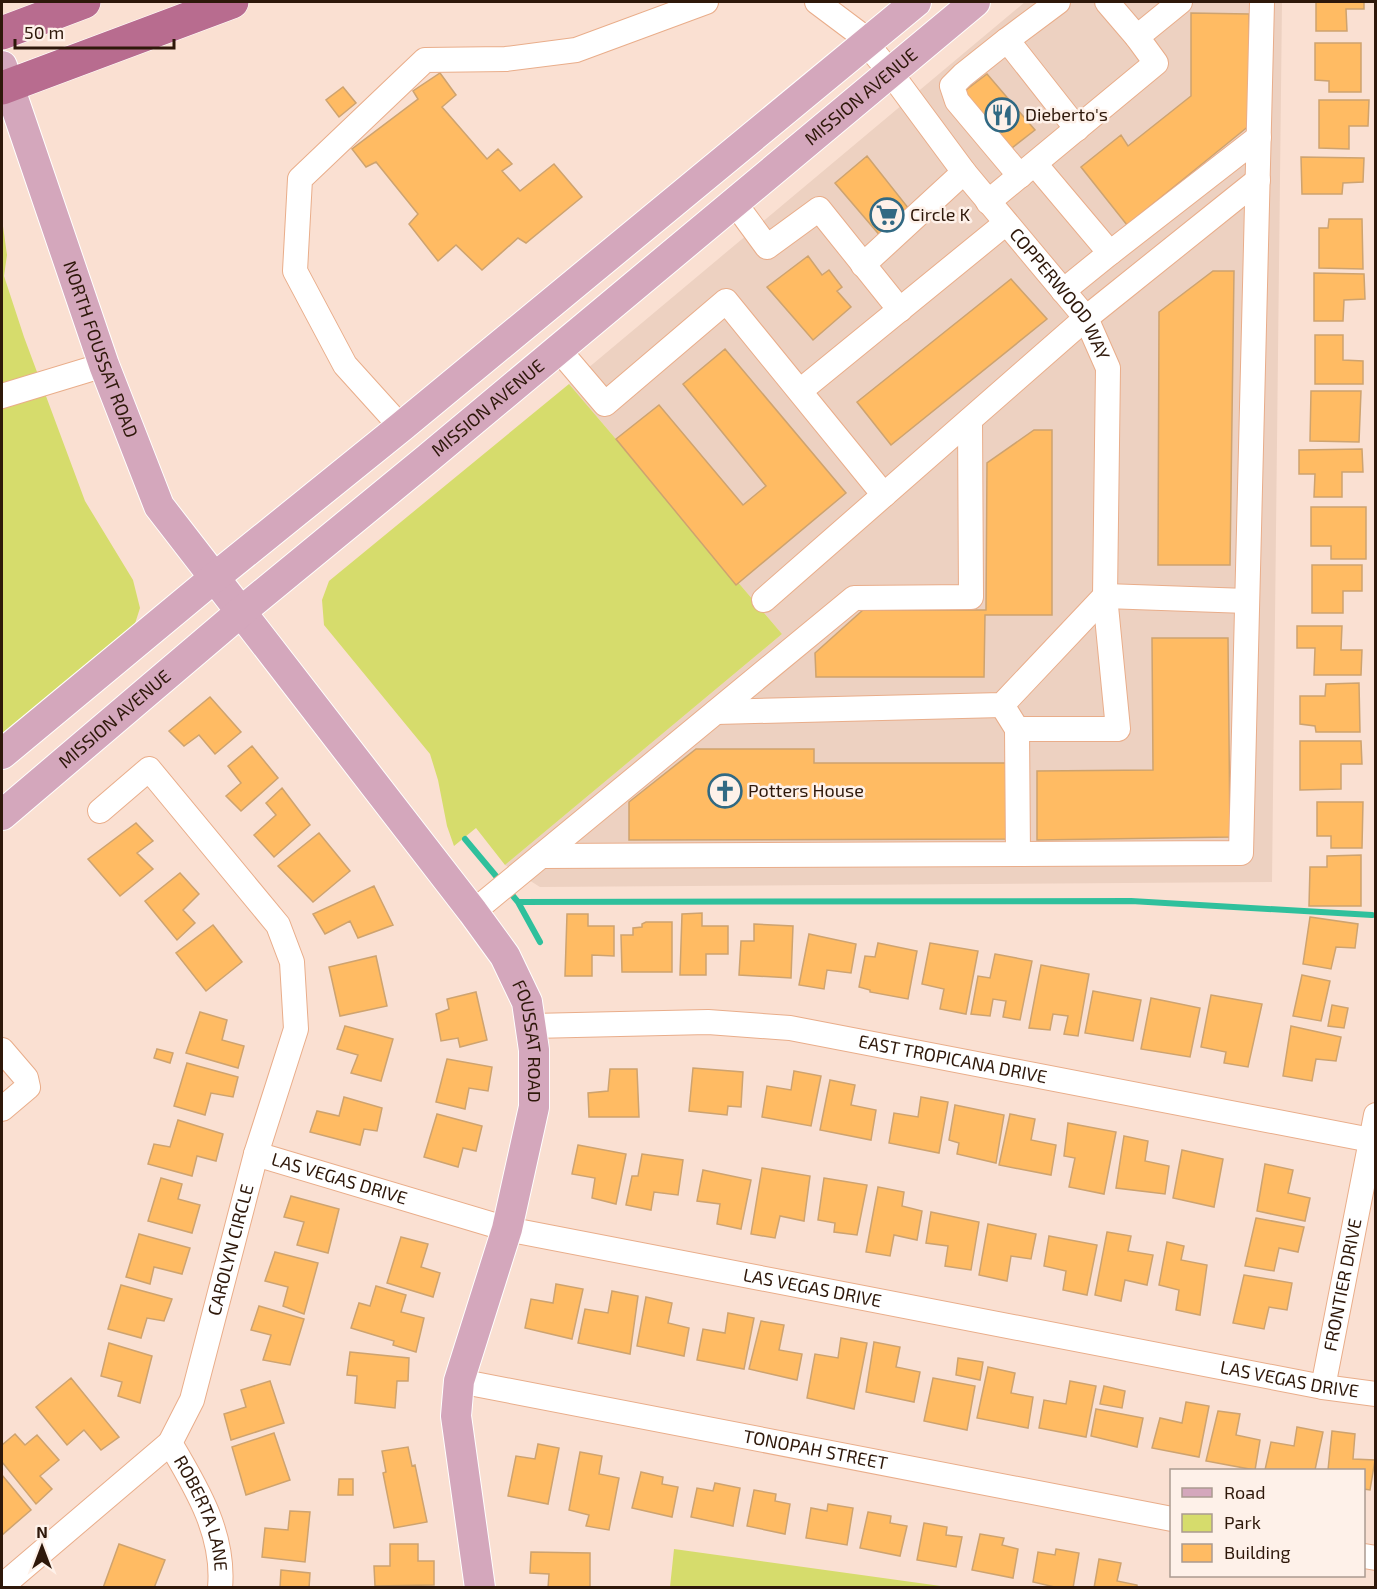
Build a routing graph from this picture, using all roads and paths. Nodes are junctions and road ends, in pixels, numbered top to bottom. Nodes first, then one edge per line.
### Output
1 (84, 2) edge
2 (232, 2) edge
3 (706, 2) edge
4 (817, 2) edge
5 (916, 2) edge
6 (975, 2) edge
7 (1058, 2) edge
8 (1107, 2) edge
9 (1180, 2) edge
10 (1262, 2) edge
11 (2, 33) edge
12 (1137, 37) junction
13 (1007, 40) junction
14 (866, 43) junction
15 (890, 72) junction
16 (4, 80) edge
17 (1077, 129) junction
18 (1258, 137) junction
19 (1027, 170) junction
20 (964, 172) junction
21 (1258, 180) junction
22 (734, 202) junction
23 (988, 202) junction
24 (1006, 223) junction
25 (1110, 254) junction
26 (863, 265) junction
27 (1063, 291) junction
28 (900, 310) junction
29 (1086, 318) junction
30 (559, 350) junction
31 (104, 365) junction
32 (800, 391) junction
33 (2, 396) edge
34 (970, 420) junction
35 (401, 427) junction
36 (884, 495) junction
37 (214, 578) junction
38 (1105, 596) junction
39 (764, 600) dead end
40 (1247, 601) junction
41 (242, 611) junction
42 (1002, 705) junction
43 (716, 712) junction
44 (1017, 729) junction
45 (2, 754) edge
46 (100, 811) dead end
47 (2, 815) edge
48 (1018, 854) junction
49 (541, 856) junction
50 (473, 912) junction
51 (532, 1026) junction
52 (2, 1050) edge
53 (2, 1109) edge
54 (1376, 1115) edge
55 (1373, 1141) edge
56 (256, 1154) junction
57 (507, 1229) junction
58 (459, 1381) junction
59 (1323, 1387) junction
60 (1376, 1394) edge
61 (170, 1443) junction
62 (1170, 1519) edge
63 (2, 1586) edge
64 (220, 1587) edge
65 (480, 1587) edge

1 - 11 highway
2 - 16 highway
3 - 35 street
4 - 14 street, COPPERWOOD WAY
5 - 14 main road, MISSION AVENUE
6 - 15 main road, MISSION AVENUE
7 - 13 street
8 - 12 street
9 - 12 street
10 - 18 street
12 - 17 street
13 - 17 street
13 - 19 street
14 - 15 street, COPPERWOOD WAY
14 - 35 main road, MISSION AVENUE
15 - 20 street, COPPERWOOD WAY
15 - 22 main road, MISSION AVENUE
16 - 31 main road, NORTH FOUSSAT ROAD
17 - 19 street
18 - 21 street
18 - 25 street
19 - 23 street
19 - 25 street
20 - 23 street, COPPERWOOD WAY
20 - 26 street
21 - 29 street
21 - 40 street
22 - 26 street
22 - 30 main road, MISSION AVENUE
23 - 24 street, COPPERWOOD WAY
24 - 27 street, COPPERWOOD WAY
24 - 28 street
25 - 27 street
26 - 28 street
27 - 29 street, COPPERWOOD WAY
28 - 32 street
29 - 34 street
29 - 38 street, COPPERWOOD WAY
30 - 32 street
30 - 41 main road, MISSION AVENUE
31 - 33 street
31 - 37 main road, NORTH FOUSSAT ROAD
32 - 36 street
34 - 36 street
34 - 43 street
35 - 37 main road, MISSION AVENUE
36 - 39 street
37 - 41 main road, NORTH FOUSSAT ROAD
37 - 45 main road, MISSION AVENUE
38 - 40 street
38 - 42 street
38 - 44 street, COPPERWOOD WAY
40 - 48 street
41 - 47 main road, MISSION AVENUE
41 - 50 main road, FOUSSAT ROAD
42 - 43 street
42 - 44 street
43 - 49 street
44 - 48 street
46 - 56 street, CAROLYN CIRCLE
48 - 49 street
49 - 50 street
50 - 51 main road, FOUSSAT ROAD
51 - 55 street, EAST TROPICANA DRIVE
51 - 57 main road, FOUSSAT ROAD
52 - 53 street
54 - 55 street, FRONTIER DRIVE
55 - 59 street, FRONTIER DRIVE
56 - 57 street, LAS VEGAS DRIVE
56 - 61 street, CAROLYN CIRCLE
57 - 58 main road, FOUSSAT ROAD
57 - 59 street, LAS VEGAS DRIVE
58 - 62 street, TONOPAH STREET
58 - 65 main road, FOUSSAT ROAD
59 - 60 street, LAS VEGAS DRIVE
61 - 63 street, CAROLYN CIRCLE
61 - 64 street, ROBERTA LANE

